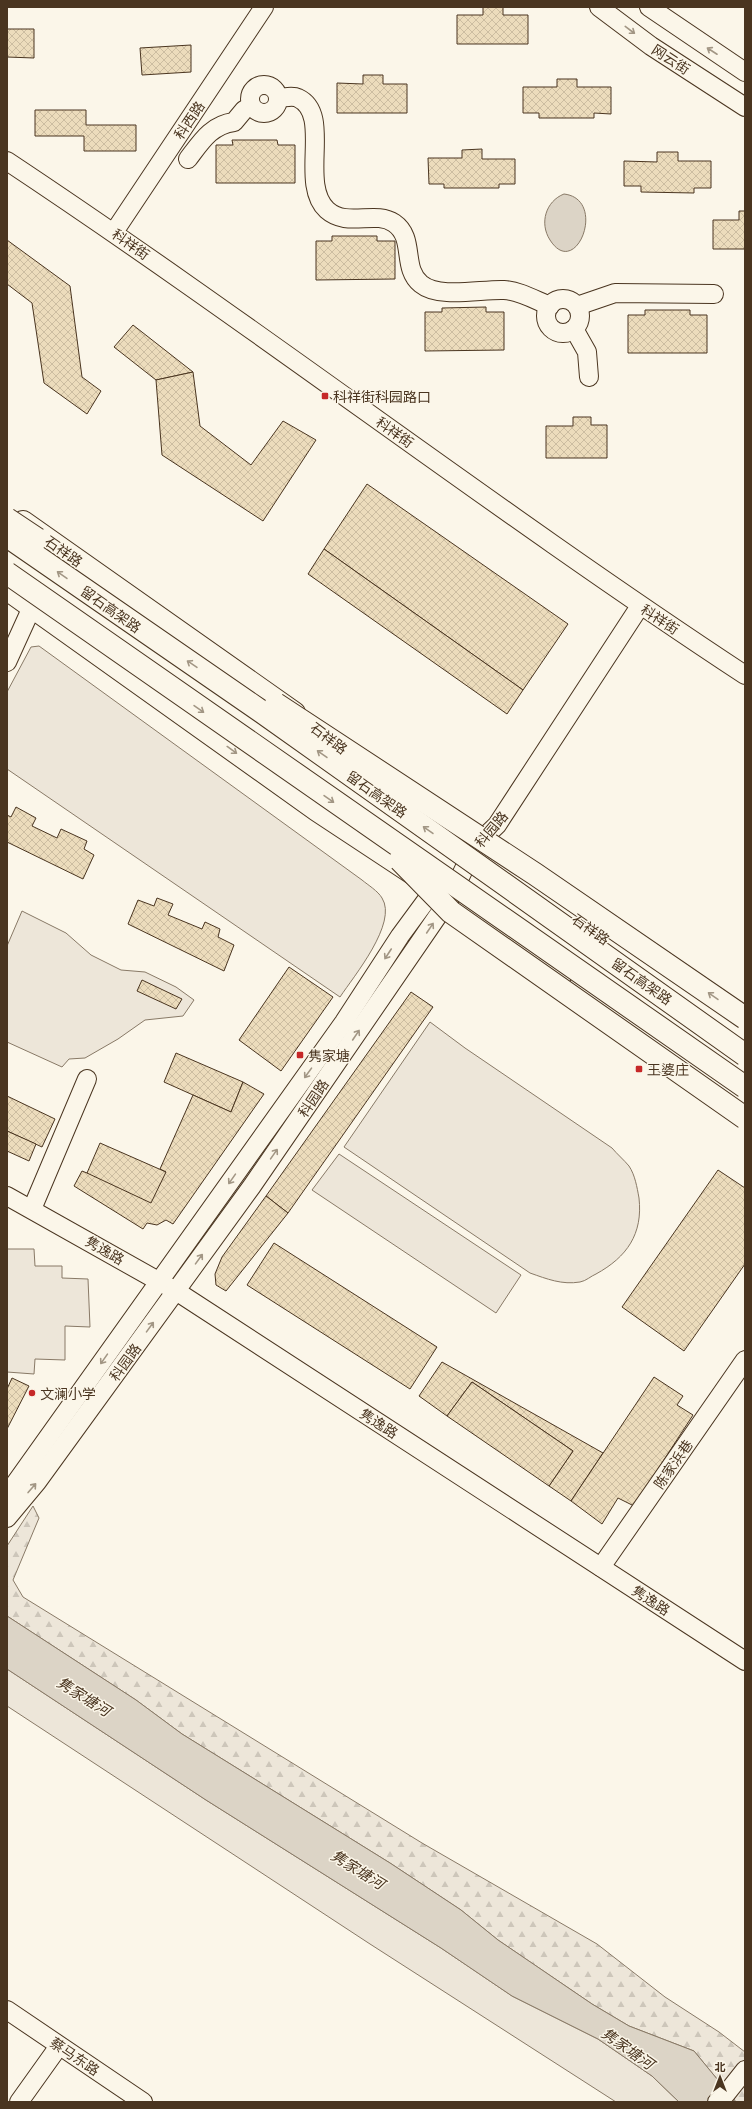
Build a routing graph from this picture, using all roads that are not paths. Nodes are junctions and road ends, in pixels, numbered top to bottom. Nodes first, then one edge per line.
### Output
1 (264, 7) edge
2 (599, 7) edge
3 (649, 7) edge
4 (745, 72) edge
5 (745, 107) edge
6 (188, 159) dead end
7 (7, 161) edge
8 (114, 232) junction
9 (714, 294) dead end
10 (550, 306) junction
11 (577, 306) junction
12 (574, 329) junction
13 (589, 377) dead end
14 (7, 511) edge
15 (7, 519) edge
16 (7, 536) edge
17 (7, 573) edge
18 (7, 589) edge
19 (640, 606) junction
20 (32, 607) junction
21 (7, 662) edge
22 (745, 675) edge
23 (366, 824) junction
24 (475, 846) junction
25 (442, 893) junction
26 (745, 1018) edge
27 (745, 1039) edge
28 (745, 1055) edge
29 (87, 1079) dead end
30 (745, 1087) edge
31 (745, 1103) edge
32 (745, 1118) edge
33 (7, 1196) edge
34 (32, 1208) junction
35 (159, 1282) junction
36 (176, 1291) junction
37 (745, 1360) edge
38 (7, 1495) edge
39 (7, 1518) edge
40 (601, 1568) junction
41 (745, 1661) edge
42 (7, 2010) edge
43 (59, 2046) junction
44 (745, 2070) edge
45 (721, 2098) edge
46 (19, 2102) edge
47 (143, 2102) edge

1 - 8 street, 科西路
2 -> 5 street, 网云街
4 -> 3 street, 网云街
6 - 10 street
7 - 8 street, 科祥街
8 - 19 street, 科祥街
9 - 11 street
10 - 11 street
10 - 12 street
11 - 12 street
12 - 13 street
14 - 24 main road, 石祥路
26 -> 15 main road, bridge
28 -> 16 main road, 留石高架路, bridge
17 -> 23 main road, 留石高架路, bridge
18 - 20 main road
19 - 22 street, 科祥街
19 - 24 street, 科园路
20 - 21 street
20 -> 25 main road
23 - 30 main road, 留石高架路, bridge
23 - 32 main road, bridge
24 - 25 street, 科园路
24 - 27 main road, 石祥路
25 - 31 main road
25 -> 35 street, 科园路
36 -> 25 street, 科园路
29 - 34 street
33 - 34 street, 隽逸路
34 - 35 street, 隽逸路
35 - 36 street, 隽逸路
35 -> 38 street, 科园路
39 -> 36 street, 科园路
36 - 40 street, 隽逸路
37 - 40 street, 陈家浜巷
40 - 41 street, 隽逸路
42 - 43 street, 蔡马东路
43 - 46 street
43 - 47 street, 蔡马东路
44 - 45 street

